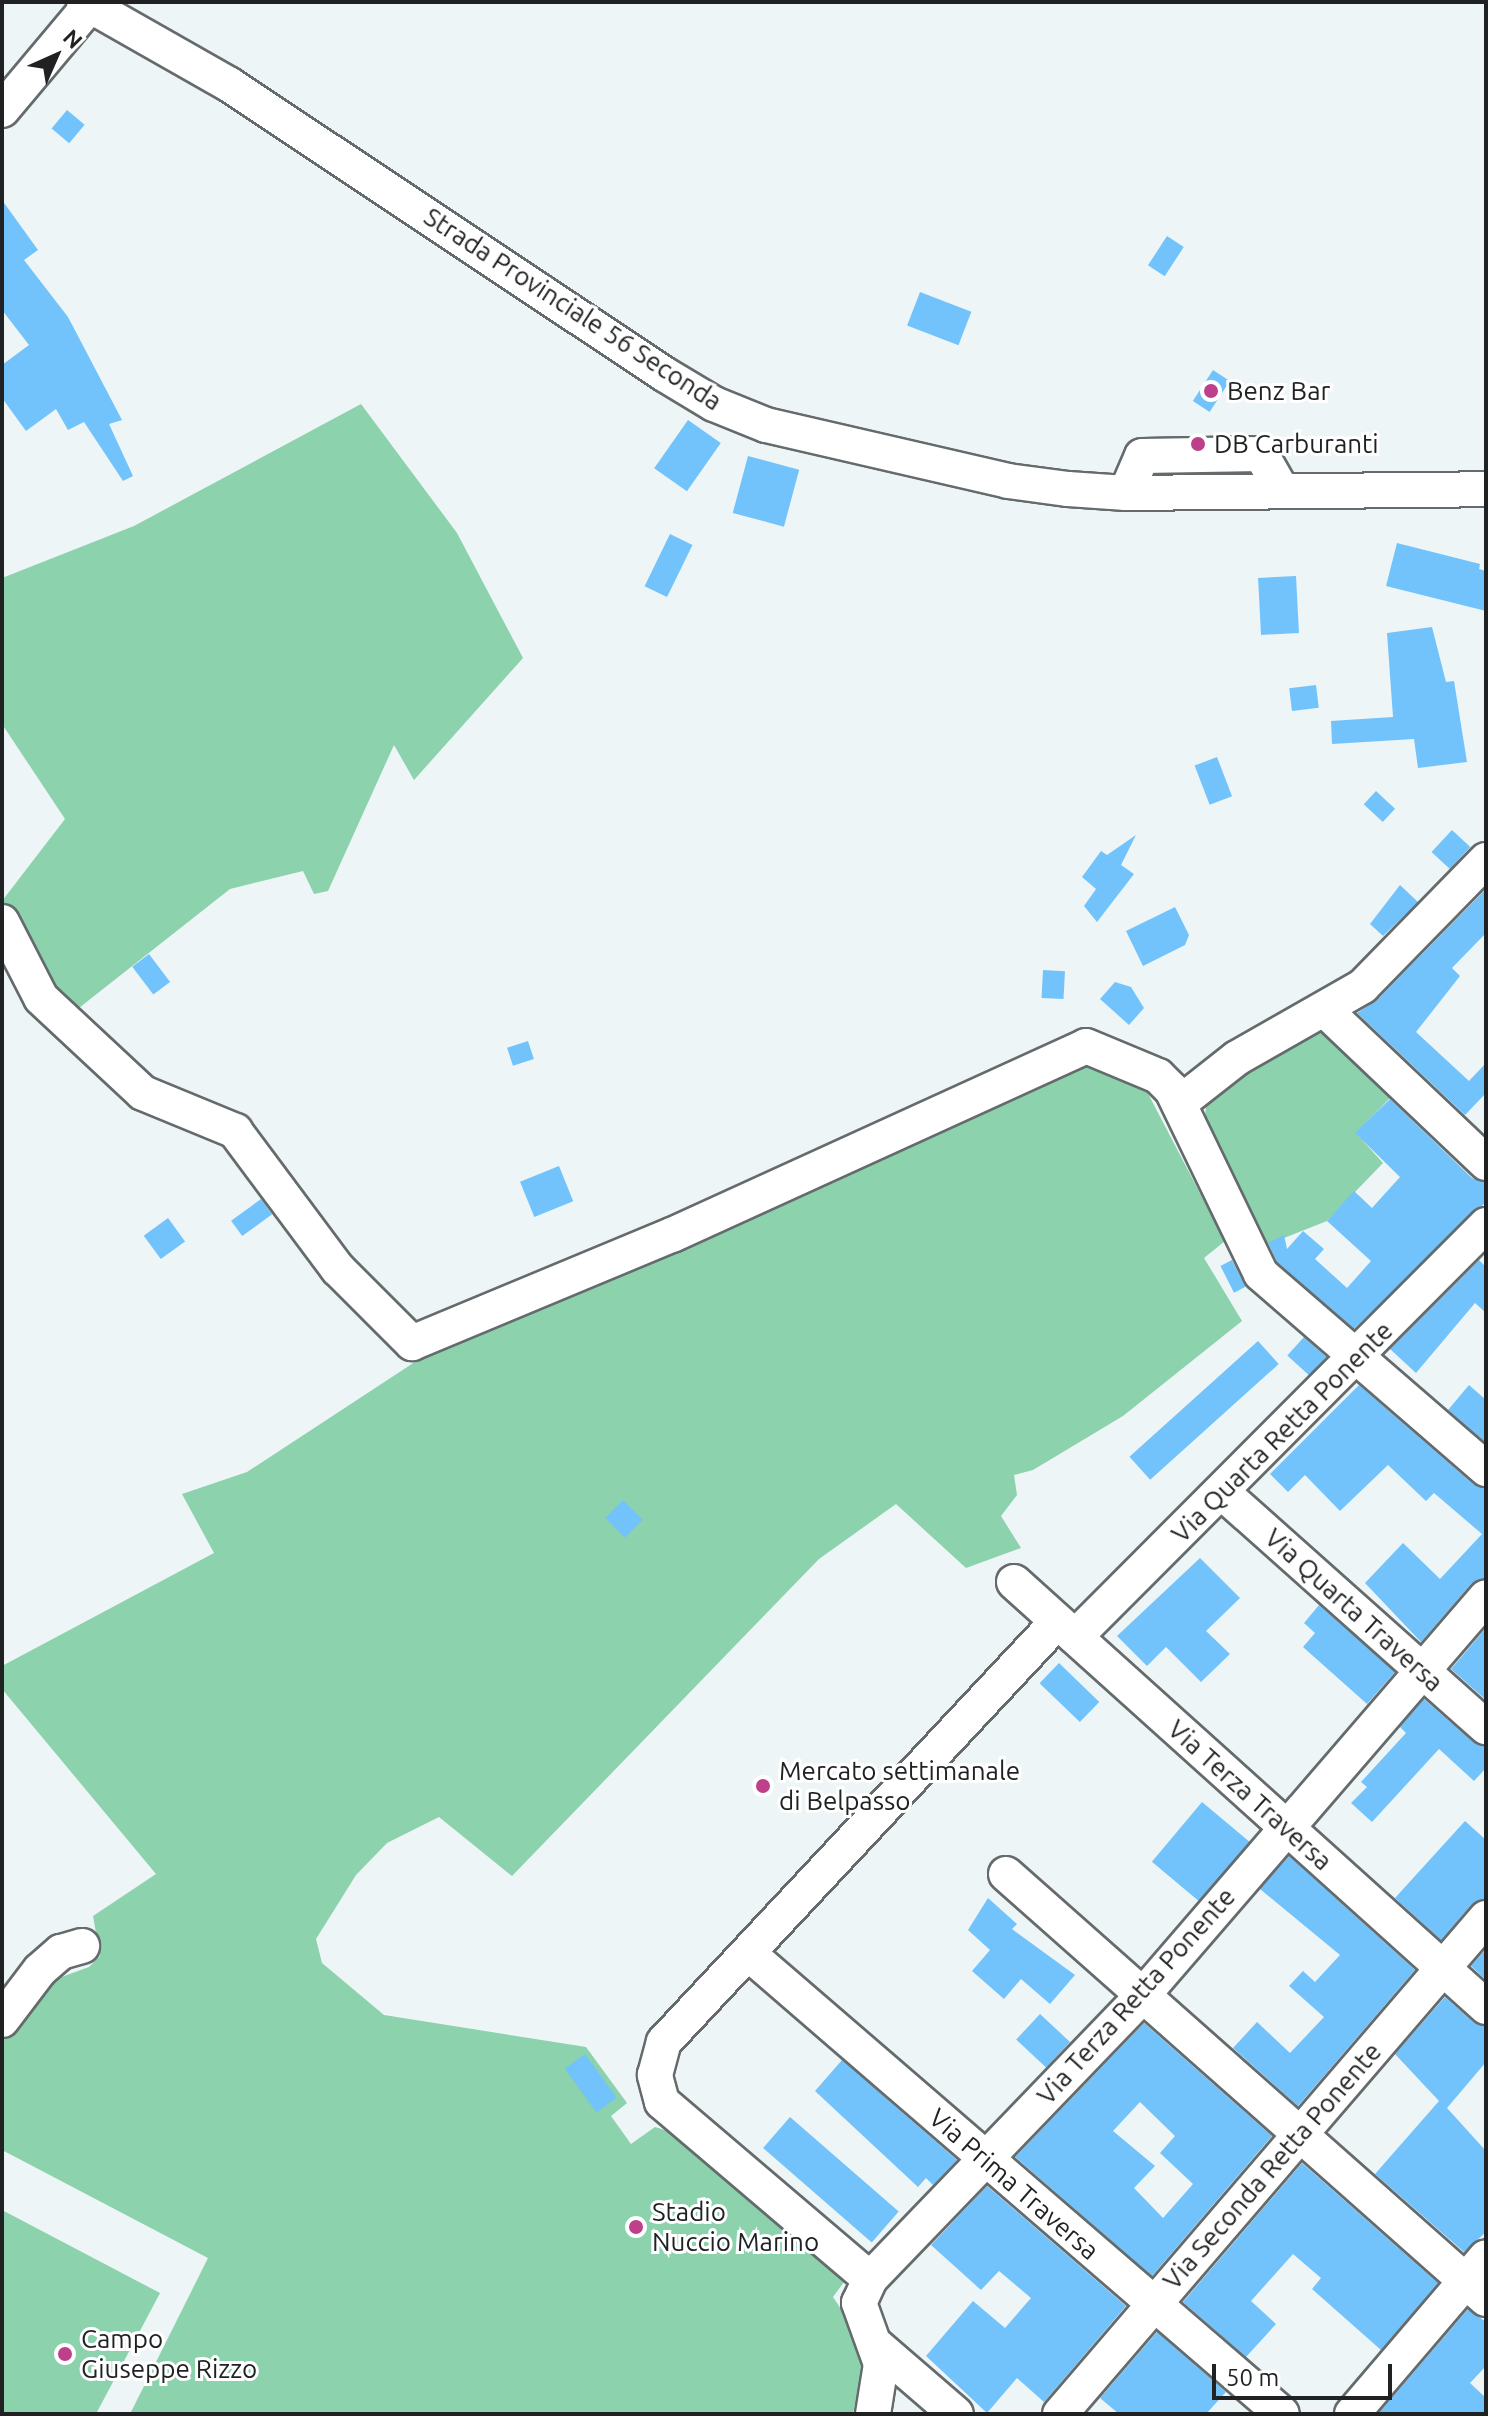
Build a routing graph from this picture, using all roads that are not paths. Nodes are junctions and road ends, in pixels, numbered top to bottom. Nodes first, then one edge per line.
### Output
1 (104, 7) edge
2 (2, 110) edge
3 (1417, 486) junction
4 (1486, 489) edge
5 (1486, 510) edge
6 (1485, 862) edge
7 (2, 922) edge
8 (1326, 1011) junction
9 (1181, 1102) junction
10 (1486, 1163) edge
11 (1486, 1225) edge
12 (1355, 1358) junction
13 (1486, 1469) edge
14 (1223, 1493) junction
15 (1014, 1582) dead end
16 (1486, 1597) edge
17 (1066, 1629) junction
18 (1422, 1671) junction
19 (1486, 1727) edge
20 (1286, 1828) junction
21 (1006, 1874) dead end
22 (1486, 1918) edge
23 (82, 1946) dead end
24 (748, 1953) junction
25 (1442, 1968) junction
26 (1143, 1995) junction
27 (1486, 2007) edge
28 (2, 2020) edge
29 (1299, 2133) junction
30 (986, 2159) junction
31 (870, 2279) junction
32 (1479, 2279) edge
33 (1153, 2304) junction
34 (877, 2346) junction
35 (873, 2414) edge
36 (956, 2414) edge
37 (1060, 2414) edge
38 (1282, 2414) edge
39 (1352, 2414) edge

1 - 2 street
1 - 3 street, Strada Provinciale 56 Seconda
3 - 4 street, Strada Provinciale 56 Seconda
3 - 5 street
6 - 8 street
7 - 9 street
8 - 9 street
8 - 10 street
9 - 12 street
11 - 12 street, Via Quarta Retta Ponente
12 - 13 street
12 - 14 street, Via Quarta Retta Ponente
14 - 17 street, Via Quarta Retta Ponente
14 - 18 street, Via Quarta Traversa
15 - 17 street, Via Terza Traversa
16 - 18 street, Via Terza Retta Ponente
17 - 20 street, Via Terza Traversa
17 - 24 street, Via Quarta Retta Ponente
18 - 19 street, Via Quarta Traversa
18 - 20 street, Via Terza Retta Ponente
20 - 25 street, Via Terza Traversa
20 - 26 street, Via Terza Retta Ponente
21 - 26 street
22 - 25 street, Via Seconda Retta Ponente
23 - 28 street
24 - 30 street, Via Prima Traversa
24 - 31 street, Via Quarta Retta Ponente
25 - 27 street, Via Terza Traversa
25 - 29 street, Via Seconda Retta Ponente
26 - 29 street
26 - 30 street, Via Terza Retta Ponente
29 - 32 street
29 - 33 street, Via Seconda Retta Ponente
30 - 31 street, Via Terza Retta Ponente
30 - 33 street, Via Prima Traversa
31 - 34 street
32 - 39 street
33 - 37 street, Via Seconda Retta Ponente
33 - 38 street, Via Prima Traversa
34 - 35 street
34 - 36 street

